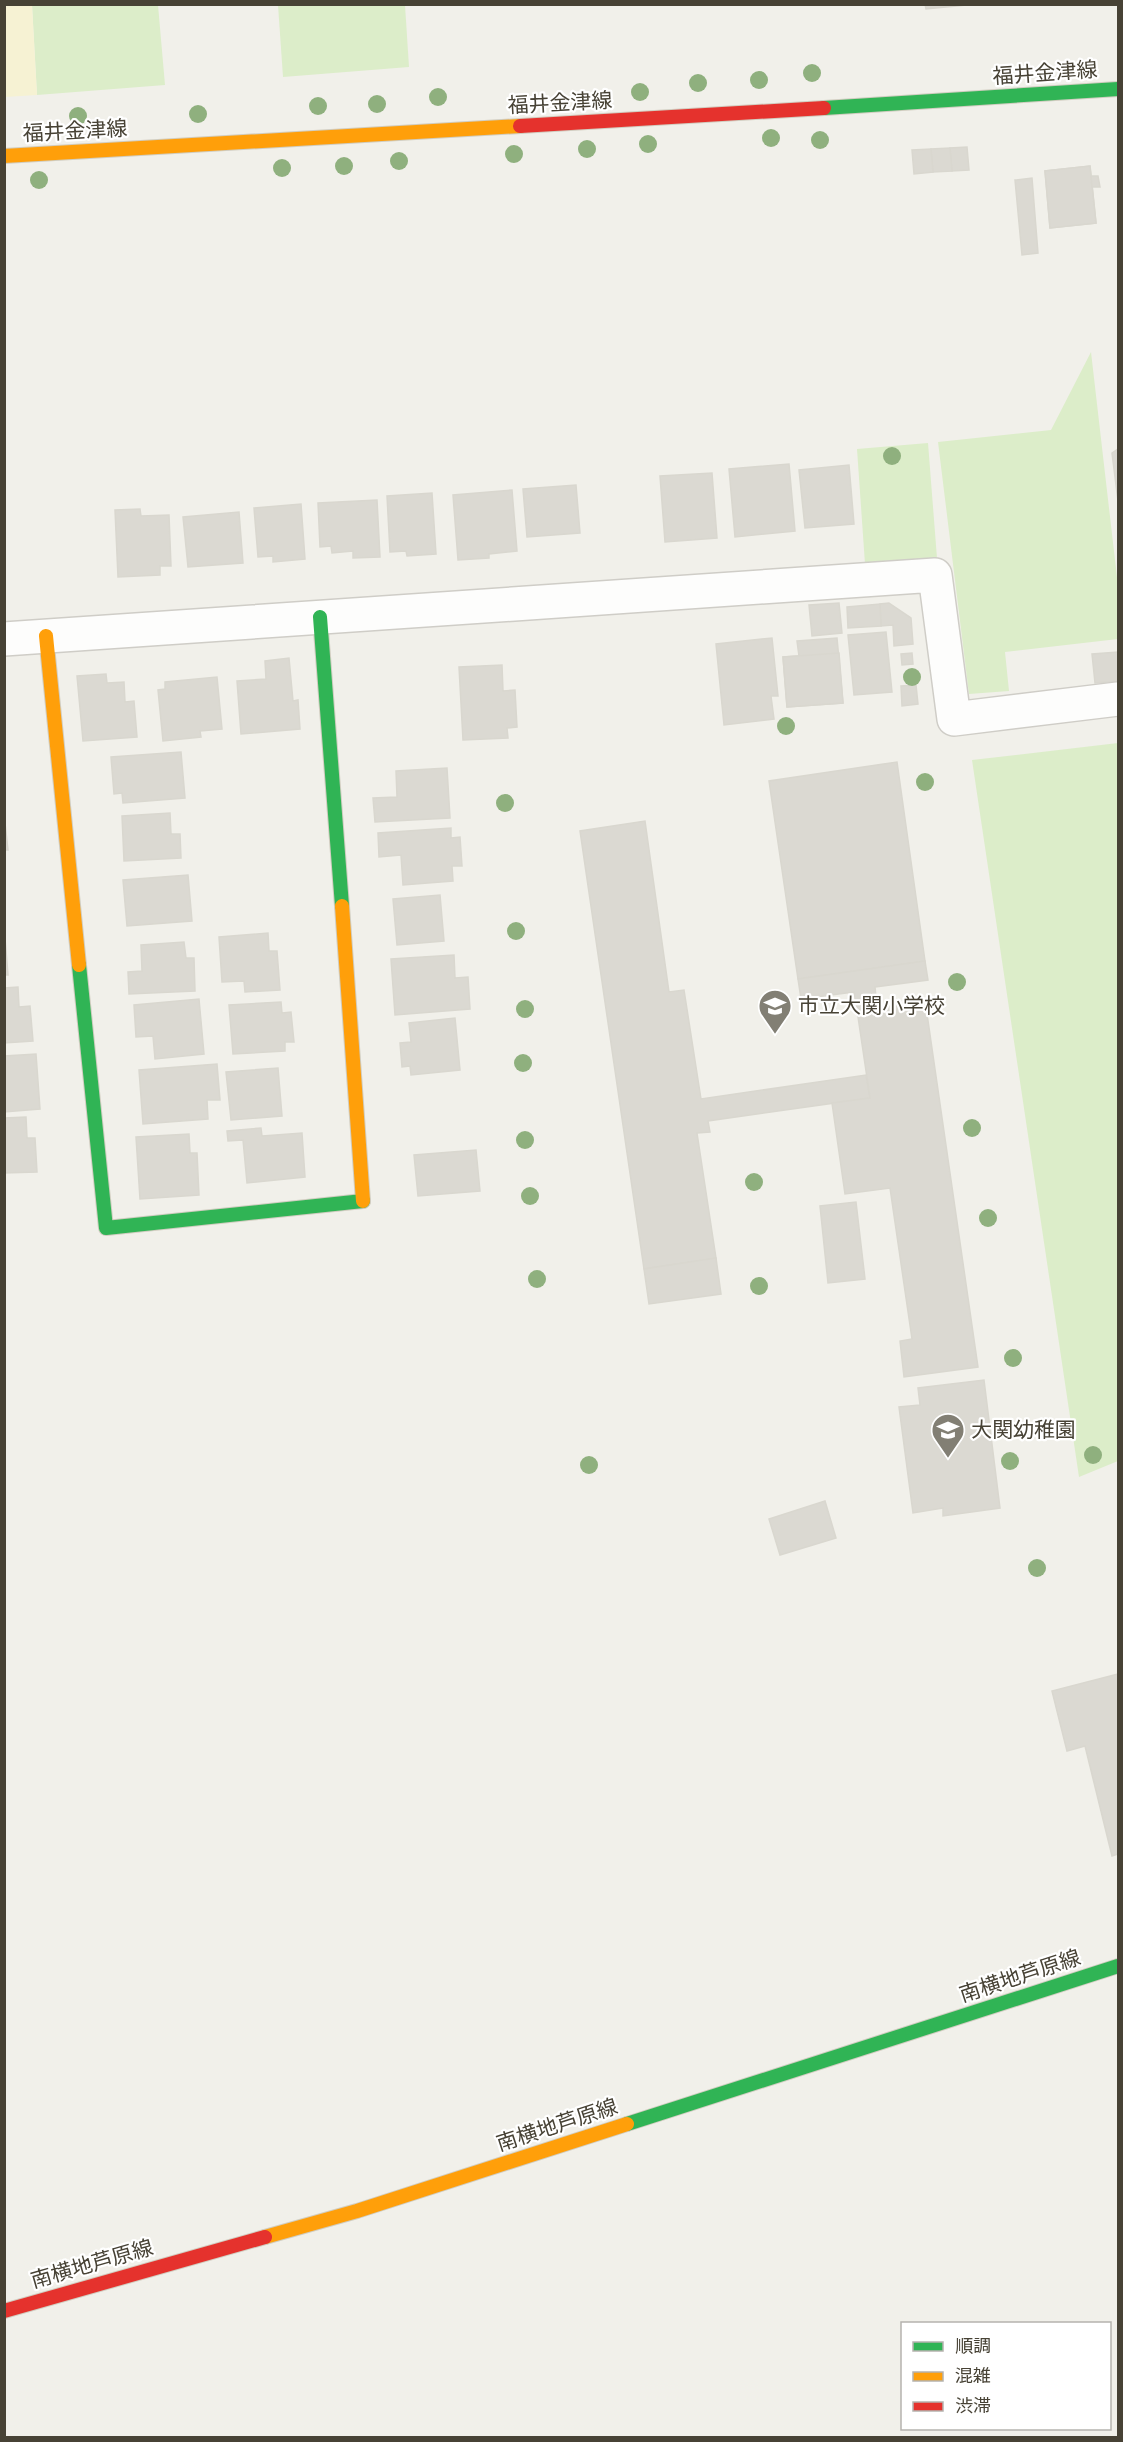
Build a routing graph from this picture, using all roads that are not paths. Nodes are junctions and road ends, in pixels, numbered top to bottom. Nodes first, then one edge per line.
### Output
1 (1119, 89) edge
2 (4, 156) edge
3 (320, 617) junction
4 (46, 636) junction
5 (4, 639) edge
6 (1119, 699) edge
7 (1119, 1966) edge
8 (4, 2311) edge

1 - 2 main road, 福井金津線
3 - 4 street
3 - 4 main road
3 - 6 street
4 - 5 street
7 - 8 main road, 南横地芦原線

